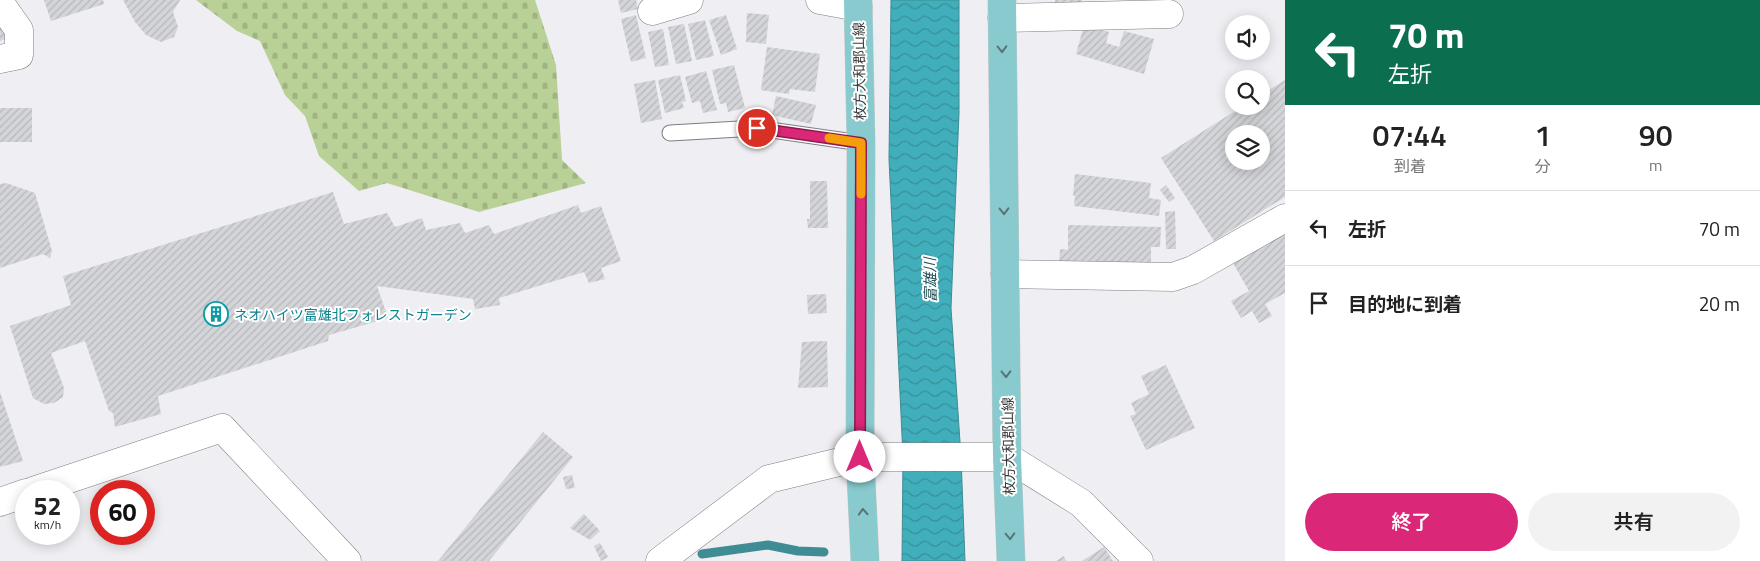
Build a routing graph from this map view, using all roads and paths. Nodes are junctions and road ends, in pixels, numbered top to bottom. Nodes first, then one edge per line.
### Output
1 (689, 0) edge
2 (820, 0) edge
3 (0, 3) edge
4 (858, 4) edge
5 (1002, 9) edge
6 (652, 11) dead end
7 (1168, 14) dead end
8 (0, 59) edge
9 (670, 133) dead end
10 (861, 143) junction
11 (1285, 218) edge
12 (1005, 274) junction
13 (860, 457) junction
14 (1007, 457) junction
15 (66, 480) edge
16 (15, 497) edge
17 (0, 502) edge
18 (668, 559) edge
19 (347, 561) edge
20 (865, 561) edge
21 (1012, 561) edge
22 (1139, 561) edge

1 - 6 street
2 - 4 street
3 - 8 street
4 - 10 main road, 枚方大和郡山線
5 - 7 street
5 -> 12 main road, 枚方大和郡山線
9 - 10 lane
10 - 13 main road, 枚方大和郡山線
11 - 12 street
12 -> 14 main road, 枚方大和郡山線
13 - 14 street
13 - 18 street
20 -> 13 main road, 枚方大和郡山線
14 -> 21 main road, 枚方大和郡山線
14 - 22 street
15 - 19 street
16 - 17 street

